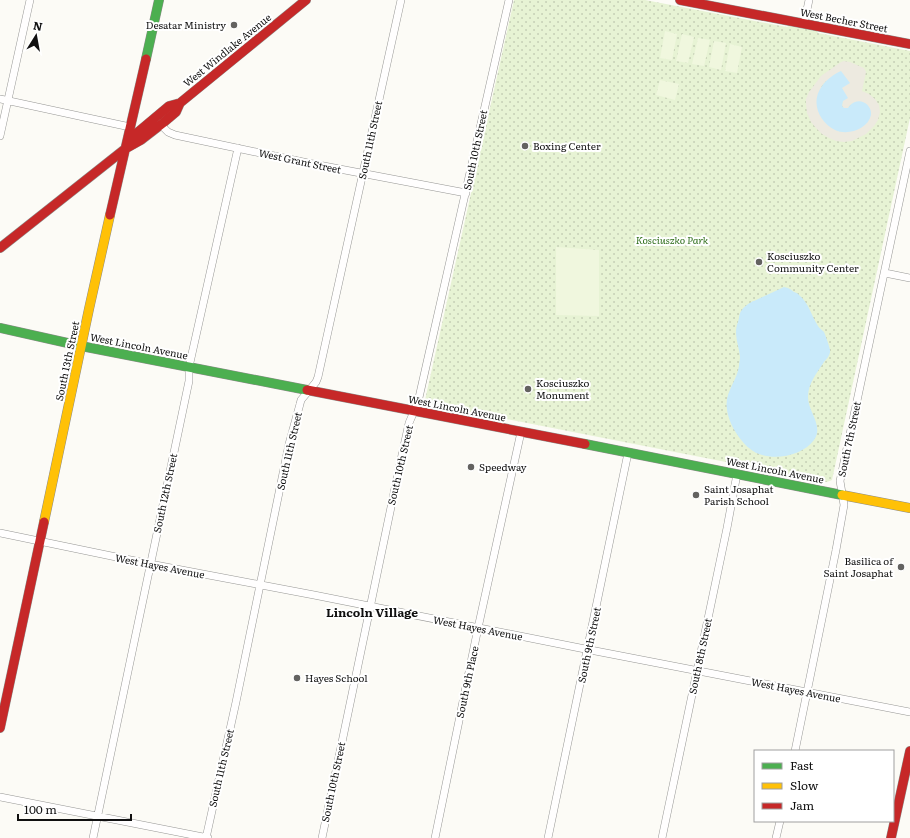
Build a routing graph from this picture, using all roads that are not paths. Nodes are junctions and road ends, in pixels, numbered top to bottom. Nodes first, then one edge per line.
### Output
1 (30, 0) edge
2 (159, 0) edge
3 (306, 0) edge
4 (401, 0) edge
5 (509, 0) edge
6 (680, 0) edge
7 (809, 0) edge
8 (804, 24) junction
9 (910, 44) edge
10 (4, 100) edge
11 (180, 102) junction
12 (160, 125) junction
13 (130, 127) junction
14 (0, 136) edge
15 (238, 148) junction
16 (125, 149) junction
17 (910, 151) edge
18 (363, 174) junction
19 (466, 194) junction
20 (0, 248) edge
21 (885, 273) junction
22 (910, 278) edge
23 (0, 328) edge
24 (82, 346) junction
25 (189, 367) junction
26 (309, 390) junction
27 (415, 411) junction
28 (520, 432) junction
29 (628, 453) junction
30 (737, 474) junction
31 (842, 494) junction
32 (910, 508) edge
33 (0, 533) edge
34 (40, 541) junction
35 (150, 564) junction
36 (260, 585) junction
37 (370, 607) junction
38 (478, 628) junction
39 (588, 650) junction
40 (697, 670) junction
41 (807, 692) junction
42 (910, 712) edge
43 (0, 728) edge
44 (795, 750) edge
45 (910, 751) edge
46 (0, 797) edge
47 (97, 816) junction
48 (780, 822) edge
49 (93, 838) edge
50 (207, 838) edge
51 (322, 838) edge
52 (435, 838) edge
53 (548, 838) edge
54 (662, 838) edge
55 (776, 838) edge
56 (891, 838) edge

1 - 10 street
2 - 13 street, South 13th Street
3 - 11 street, West Windlake Avenue
4 - 18 street, South 11th Street
5 - 19 street, South 10th Street
6 - 8 street, West Becher Street
7 - 8 street
8 - 9 street, West Becher Street
10 - 13 street
10 - 14 street
11 - 12 street, West Windlake Avenue
11 - 16 street, West Windlake Avenue
12 - 15 street, West Grant Street
12 - 16 street, West Windlake Avenue
13 - 16 street, South 13th Street
15 - 18 street, West Grant Street
15 - 25 street, South 12th Street
16 - 20 street, West Windlake Avenue
16 - 24 street, South 13th Street
17 - 21 street, South 7th Street
18 - 19 street, West Grant Street
18 - 26 street, South 11th Street
19 - 27 street, South 10th Street
21 - 22 street
21 - 31 street, South 7th Street
23 - 24 street, West Lincoln Avenue
24 - 25 street, West Lincoln Avenue
24 - 34 street, South 13th Street
25 - 26 street, West Lincoln Avenue
25 - 35 street, South 12th Street
26 - 27 street, West Lincoln Avenue
26 - 36 street, South 11th Street
27 - 28 street, West Lincoln Avenue
27 - 37 street, South 10th Street
28 - 29 street, West Lincoln Avenue
28 - 38 street, South 9th Place
29 - 30 street, West Lincoln Avenue
29 - 39 street, South 9th Street
30 - 31 street, West Lincoln Avenue
30 - 40 street, South 8th Street
31 - 32 street, West Lincoln Avenue
31 - 41 street, South 7th Street
33 - 34 street, West Hayes Avenue
34 - 35 street, West Hayes Avenue
34 - 43 street, South 13th Street
35 - 36 street, West Hayes Avenue
35 - 47 street, South 12th Street
36 - 37 street, West Hayes Avenue
36 - 50 street, South 11th Street
37 - 38 street, West Hayes Avenue
37 - 51 street, South 10th Street
38 - 39 street, West Hayes Avenue
38 - 52 street, South 9th Place
39 - 40 street, West Hayes Avenue
39 - 53 street, South 9th Street
40 - 41 street, West Hayes Avenue
40 - 54 street, South 8th Street
41 - 42 street, West Hayes Avenue
41 - 44 street, South 7th Street
45 - 56 street
46 - 47 street
47 - 49 street, South 12th Street
47 - 50 street
48 - 55 street

